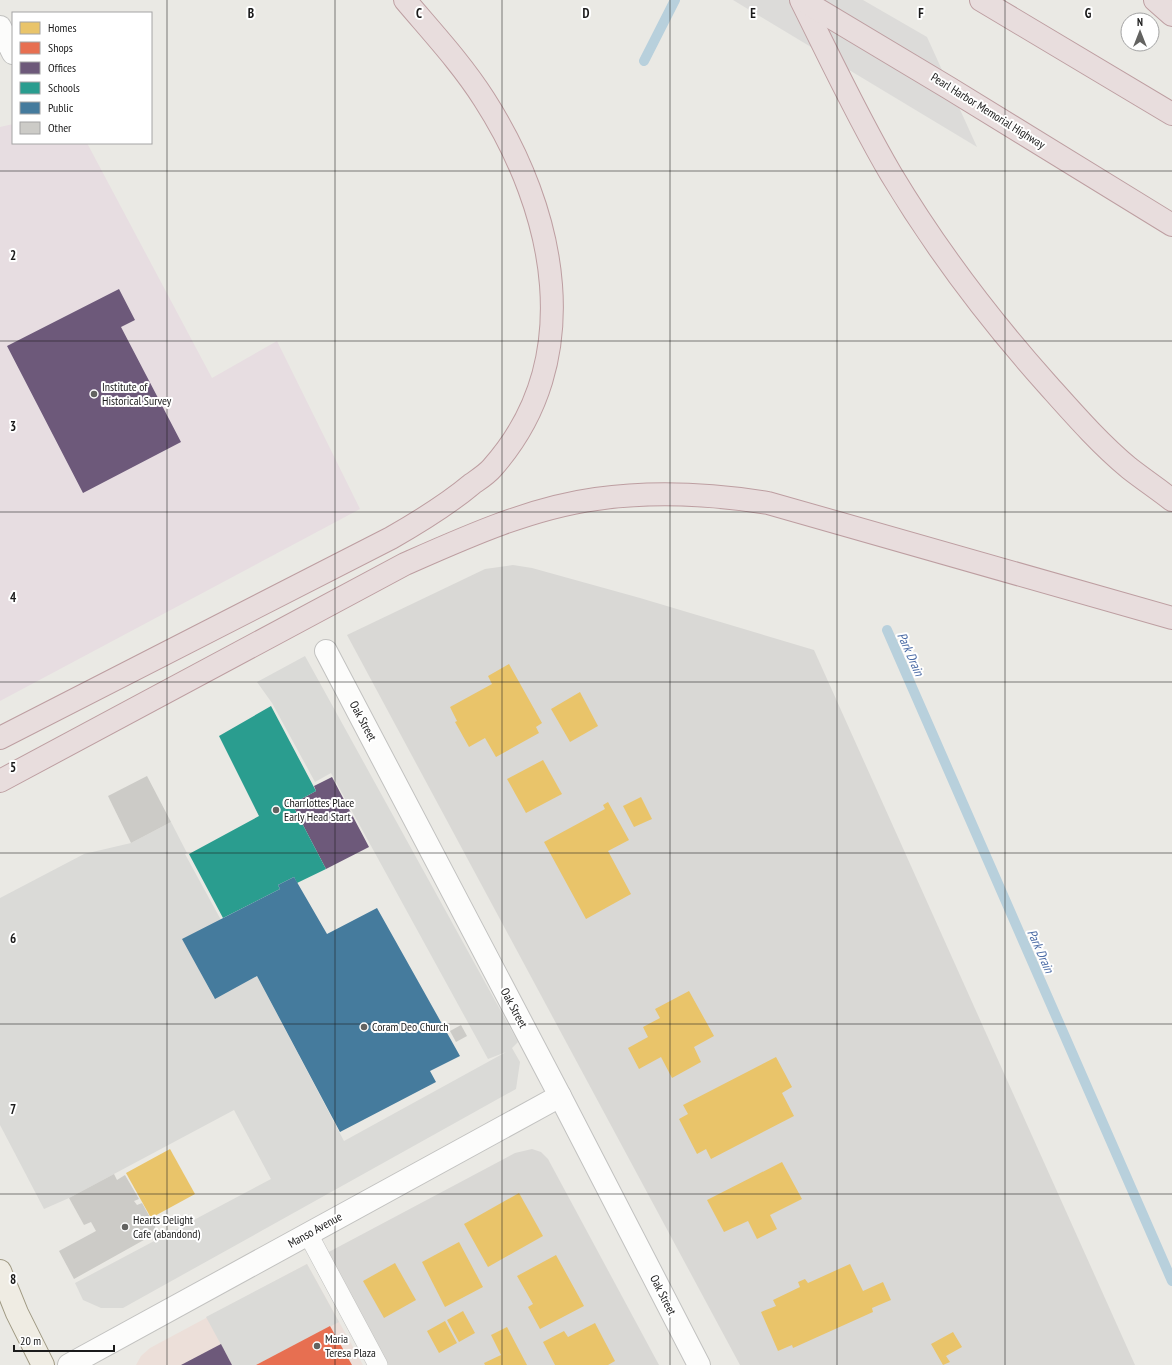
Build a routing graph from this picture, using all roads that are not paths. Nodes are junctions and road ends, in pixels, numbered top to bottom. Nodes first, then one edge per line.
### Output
1 (405, 0) edge
2 (802, 0) edge
3 (981, 0) edge
4 (1155, 0) edge
5 (1172, 14) edge
6 (0, 26) edge
7 (12, 52) edge
8 (1172, 114) edge
9 (1172, 225) edge
10 (1172, 500) edge
11 (1172, 618) edge
12 (326, 651) dead end
13 (0, 738) edge
14 (0, 781) edge
15 (560, 1096) junction
16 (308, 1234) junction
17 (0, 1271) edge
18 (0, 1293) edge
19 (17, 1313) junction
20 (43, 1365) edge
21 (69, 1365) edge
22 (378, 1365) edge
23 (699, 1365) edge

1 - 13 highway
2 - 9 highway, Pearl Harbor Memorial Highway
2 - 10 highway
3 - 8 highway
4 - 5 highway
6 - 7 street
11 - 14 highway
12 - 15 street, Oak Street
15 - 16 street, Manso Avenue
15 - 23 street, Oak Street
16 - 21 street, Manso Avenue
16 - 22 lane
17 - 19 main road
18 - 19 main road
19 - 20 main road

